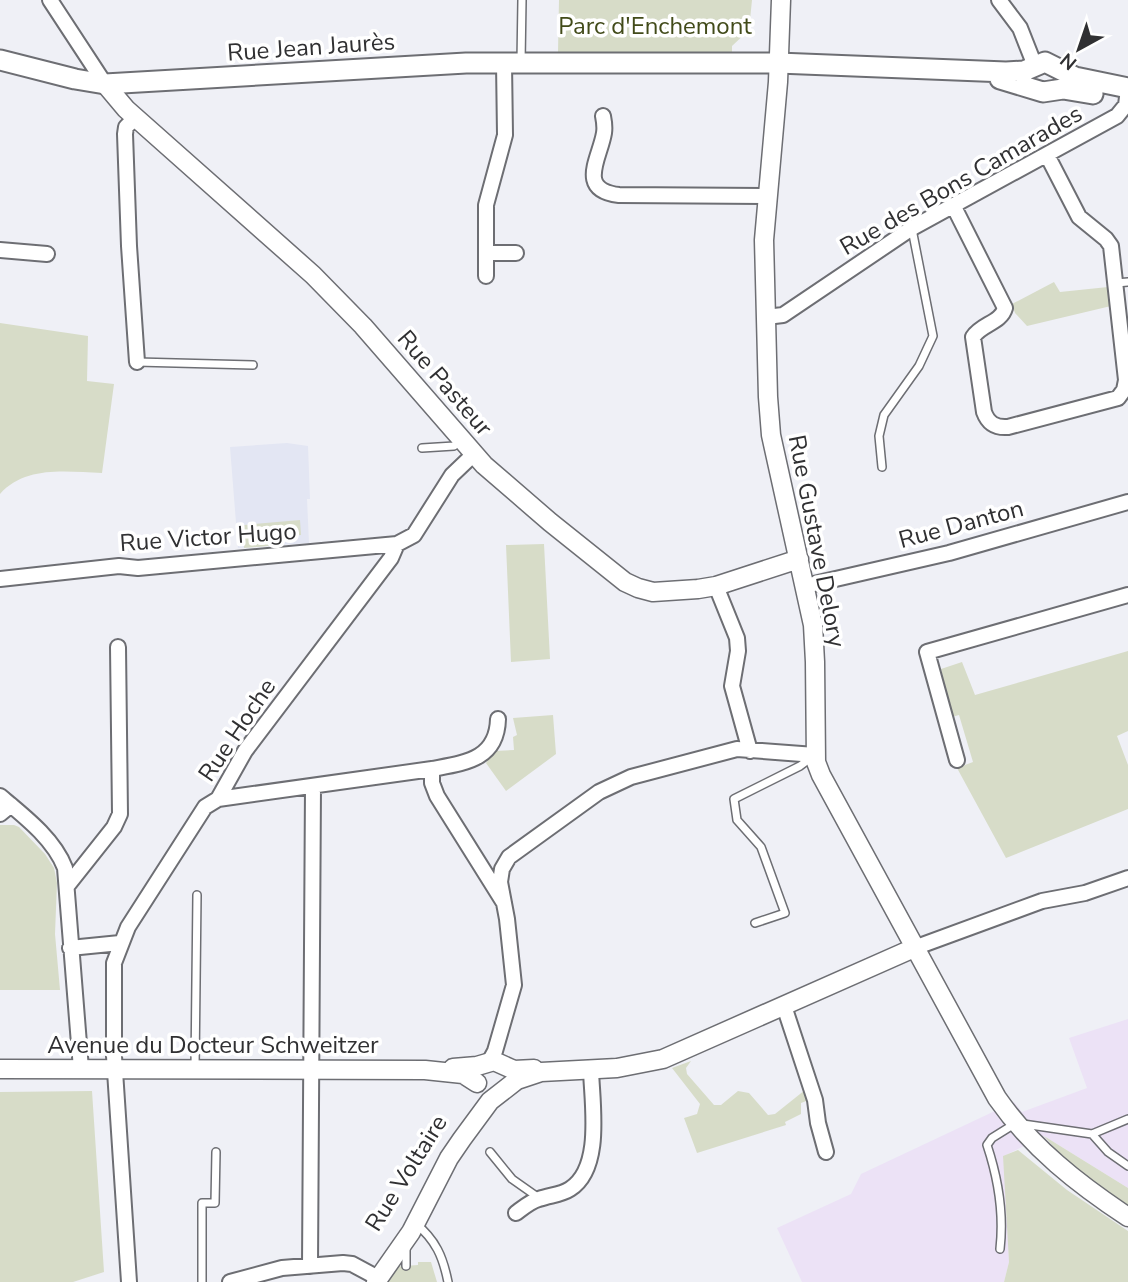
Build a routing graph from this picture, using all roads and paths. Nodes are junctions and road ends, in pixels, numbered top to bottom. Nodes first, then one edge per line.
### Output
1 (50, 0) edge
2 (522, 0) edge
3 (781, 0) edge
4 (999, 0) edge
5 (0, 60) edge
6 (513, 63) junction
7 (778, 64) junction
8 (1044, 67) junction
9 (940, 71) junction
10 (105, 83) junction
11 (1044, 90) junction
12 (1128, 95) edge
13 (603, 116) dead end
14 (135, 117) junction
15 (1047, 155) junction
16 (767, 196) junction
17 (953, 205) junction
18 (912, 228) junction
19 (0, 250) edge
20 (486, 253) junction
21 (516, 253) dead end
22 (47, 254) dead end
23 (486, 276) dead end
24 (1122, 283) edge
25 (766, 317) junction
26 (137, 362) joint
27 (253, 365) dead end
28 (1126, 391) edge
29 (461, 440) junction
30 (422, 448) dead end
31 (474, 454) junction
32 (882, 467) dead end
33 (1128, 502) edge
34 (397, 544) junction
35 (799, 559) junction
36 (0, 579) edge
37 (716, 586) junction
38 (805, 586) junction
39 (1128, 595) edge
40 (118, 647) dead end
41 (498, 719) dead end
42 (750, 751) junction
43 (815, 755) junction
44 (957, 760) dead end
45 (432, 769) junction
46 (313, 787) junction
47 (218, 799) junction
48 (4, 805) edge
49 (1128, 878) edge
50 (68, 885) junction
51 (197, 895) dead end
52 (504, 904) junction
53 (755, 923) dead end
54 (120, 943) junction
55 (70, 948) junction
56 (914, 948) junction
57 (783, 1006) junction
58 (493, 1064) junction
59 (115, 1068) junction
60 (195, 1068) junction
61 (0, 1069) edge
62 (81, 1069) junction
63 (313, 1069) junction
64 (425, 1070) junction
65 (591, 1070) junction
66 (553, 1071) junction
67 (478, 1085) junction
68 (502, 1091) junction
69 (1128, 1119) edge
70 (1016, 1123) junction
71 (1092, 1134) junction
72 (216, 1152) dead end
73 (490, 1152) dead end
74 (826, 1152) dead end
75 (1128, 1167) edge
76 (539, 1199) junction
77 (516, 1213) dead end
78 (1128, 1217) edge
79 (411, 1231) junction
80 (1000, 1249) dead end
81 (310, 1266) junction
82 (406, 1266) dead end
83 (258, 1278) edge
84 (372, 1279) edge
85 (129, 1282) edge
86 (202, 1282) edge
87 (230, 1282) edge
88 (448, 1282) edge

1 - 10 street
2 - 6 lane
3 - 7 street, Rue Gustave Delory
4 - 8 street
5 - 10 main road, Rue Jean Jaurès
6 - 7 main road, Rue Jean Jaurès
6 - 10 main road, Rue Jean Jaurès
6 - 20 street
7 - 9 main road, Rue Jean Jaurès
7 - 16 street, Rue Gustave Delory
8 - 9 main road, Rue Jean Jaurès
8 - 11 main road
8 - 11 main road
8 - 12 main road, Rue Jean Jaurès
9 - 11 main road, Rue Jean Jaurès
10 - 14 street, Rue Pasteur
11 - 12 main road, Rue Jean Jaurès
12 - 15 street, Rue des Bons Camarades
13 - 16 street
14 - 26 street
14 - 29 street, Rue Pasteur
15 - 17 street, Rue des Bons Camarades
15 - 24 street
16 - 25 street, Rue Gustave Delory
17 - 18 street, Rue des Bons Camarades
17 - 28 street
18 - 25 street, Rue des Bons Camarades
18 - 32 lane
19 - 22 street
20 - 21 street
20 - 23 street
24 - 28 street
25 - 35 street, Rue Gustave Delory
26 - 27 lane
29 - 30 lane
29 - 31 street, Rue Pasteur
31 - 34 street, Rue Victor Hugo
31 - 37 street, Rue Pasteur
33 - 38 street, Rue Danton
34 - 36 street, Rue Victor Hugo
34 - 47 street, Rue Hoche
35 - 37 street, Rue Pasteur
35 - 38 street, Rue Gustave Delory
37 - 42 street
38 - 43 street, Rue Gustave Delory
39 - 44 street
40 - 50 street
41 - 45 street
42 - 43 street
42 - 52 street
43 - 53 lane
43 - 56 street, Rue Gustave Delory
45 - 46 street
45 - 52 street
46 - 47 street
46 - 63 street
47 - 54 street, Rue Hoche
48 - 50 street
49 - 56 street
50 - 55 street
51 - 60 lane
52 - 58 street
54 - 55 street
54 - 59 street, Rue Hoche
55 - 62 street
56 - 57 street
56 - 70 street, Rue Gustave Delory
57 - 65 street
57 - 74 street
58 - 64 street, Avenue du Docteur Schweitzer
58 - 66 street, Avenue du Docteur Schweitzer
58 - 67 street
58 - 68 street
59 - 60 street, Avenue du Docteur Schweitzer
59 - 62 street, Avenue du Docteur Schweitzer
59 - 85 street, Rue Hoche
60 - 63 street, Avenue du Docteur Schweitzer
61 - 62 street, Avenue du Docteur Schweitzer
63 - 64 street, Avenue du Docteur Schweitzer
63 - 81 street
64 - 67 street, Avenue du Docteur Schweitzer
65 - 66 street
65 - 76 street
66 - 68 street
67 - 68 street
67 - 84 street, Rue Voltaire
68 - 79 street, Rue Voltaire
69 - 71 lane
70 - 71 lane
70 - 78 street, Rue Gustave Delory
70 - 80 lane
71 - 75 lane
72 - 86 lane
73 - 76 lane
76 - 77 street
79 - 82 lane
79 - 84 street, Rue Voltaire
79 - 88 lane
81 - 83 street
81 - 84 street
83 - 87 street

